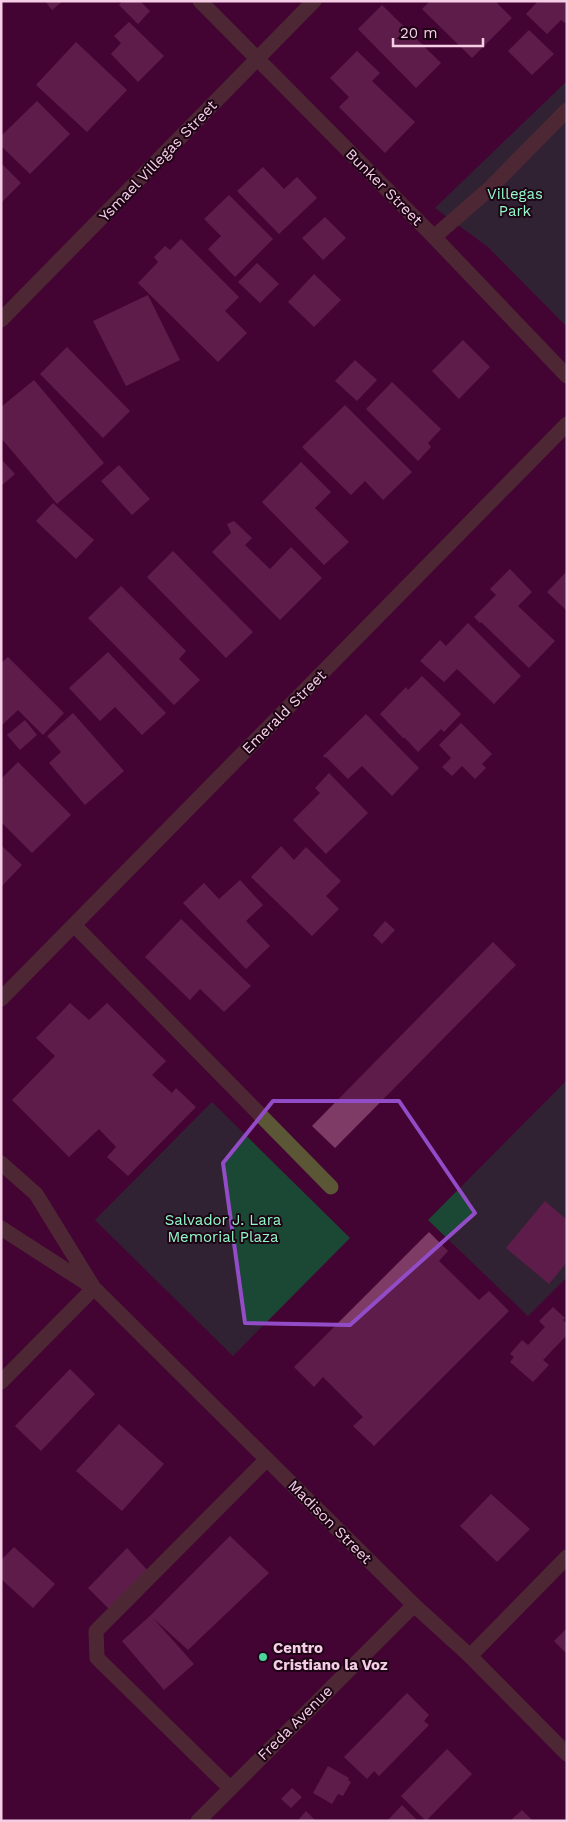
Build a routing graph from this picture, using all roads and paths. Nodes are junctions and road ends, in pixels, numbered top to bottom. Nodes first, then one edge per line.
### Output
1 (200, 1) edge
2 (314, 1) edge
3 (257, 59) junction
4 (567, 110) edge
5 (434, 237) junction
6 (1, 320) edge
7 (567, 376) edge
8 (567, 424) edge
9 (74, 925) junction
10 (1, 1000) edge
11 (1, 1163) edge
12 (331, 1187) dead end
13 (1, 1228) edge
14 (94, 1288) junction
15 (1, 1382) edge
16 (267, 1460) junction
17 (567, 1557) edge
18 (414, 1605) junction
19 (470, 1656) junction
20 (567, 1754) edge
21 (230, 1788) junction
22 (198, 1821) edge

1 - 3 street, Bunker Street
2 - 3 street, Ysmael Villegas Street
3 - 5 street, Bunker Street
3 - 6 street, Ysmael Villegas Street
4 - 5 street
5 - 7 street, Bunker Street
8 - 9 street, Emerald Street
9 - 10 street, Emerald Street
9 - 12 street
11 - 14 street, Madison Street
13 - 14 street, Madison Street
14 - 15 street
14 - 16 street, Madison Street
16 - 18 street, Madison Street
16 - 21 street
17 - 19 street
18 - 19 street, Madison Street
18 - 21 street, Freda Avenue
19 - 20 street, Madison Street
21 - 22 street, Freda Avenue

